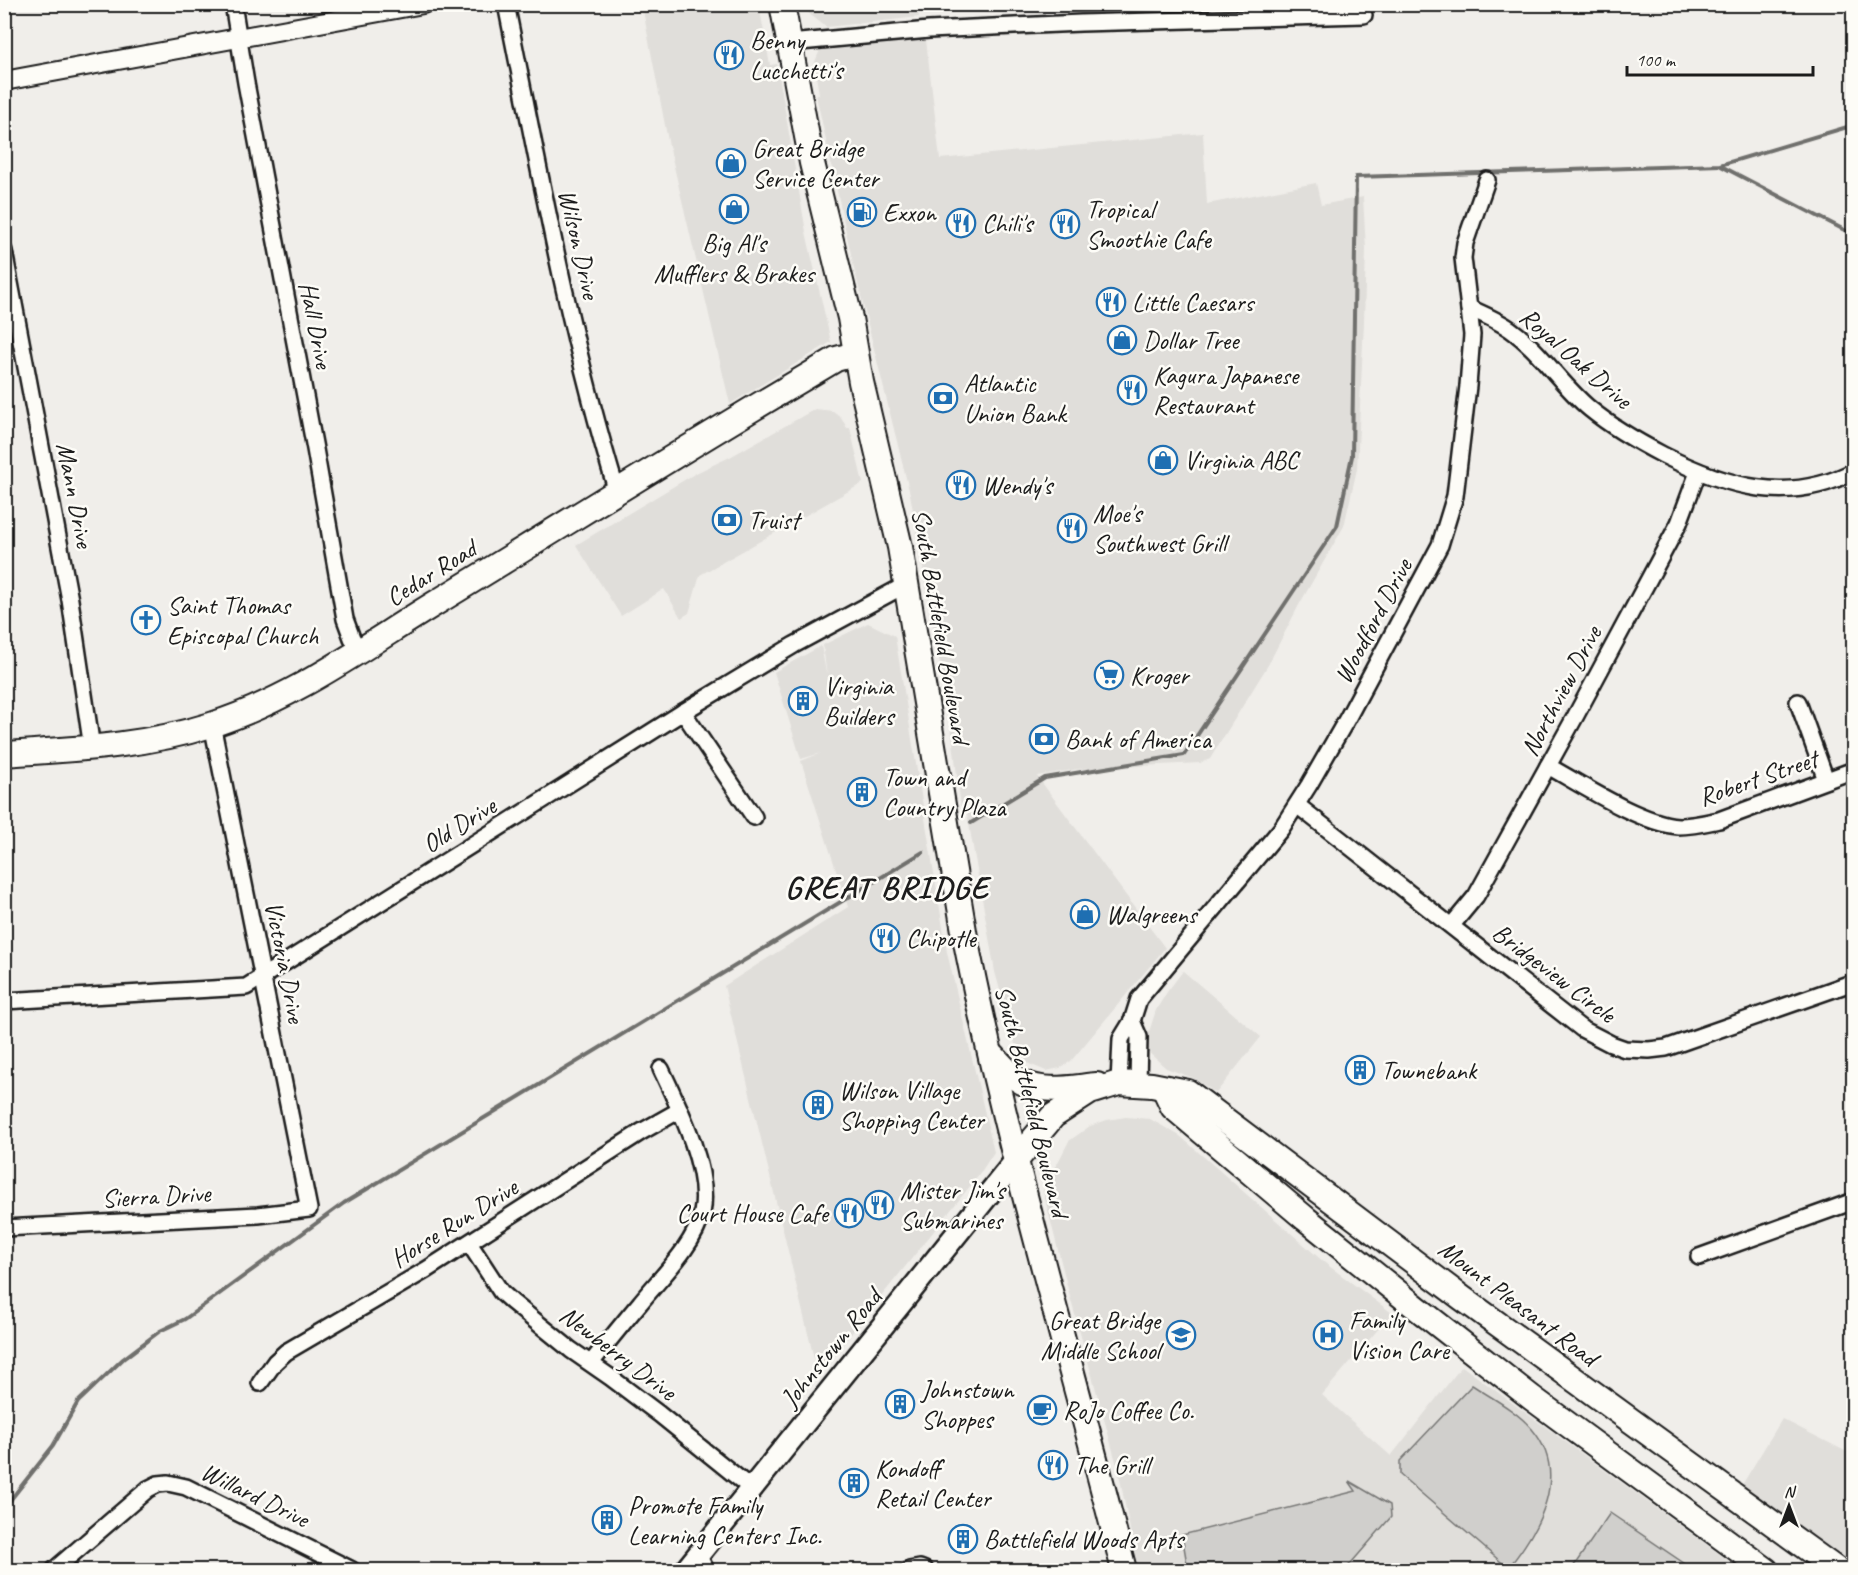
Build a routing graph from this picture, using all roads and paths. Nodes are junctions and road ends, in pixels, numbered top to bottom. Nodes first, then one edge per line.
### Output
1 (233, 4) edge
2 (423, 4) edge
3 (506, 4) edge
4 (782, 4) edge
5 (1364, 15) dead end
6 (238, 37) junction
7 (789, 43) junction
8 (4, 81) edge
9 (1487, 180) dead end
10 (4, 251) edge
11 (1469, 308) junction
12 (855, 354) junction
13 (1854, 471) edge
14 (1698, 472) junction
15 (617, 492) junction
16 (907, 584) junction
17 (360, 652) junction
18 (1798, 702) dead end
19 (683, 712) junction
20 (212, 724) junction
21 (92, 748) junction
22 (4, 754) edge
23 (1548, 766) junction
24 (1854, 770) edge
25 (1826, 780) junction
26 (1296, 805) junction
27 (754, 817) dead end
28 (1452, 925) junction
29 (263, 976) junction
30 (1854, 982) edge
31 (4, 1001) edge
32 (990, 1053) junction
33 (661, 1069) dead end
34 (1124, 1083) junction
35 (1164, 1088) junction
36 (680, 1110) junction
37 (1200, 1128) junction
38 (1017, 1159) junction
39 (1854, 1201) edge
40 (309, 1209) joint
41 (1349, 1211) junction
42 (4, 1228) edge
43 (469, 1243) junction
44 (1699, 1257) dead end
45 (591, 1364) junction
46 (260, 1383) dead end
47 (752, 1489) junction
48 (696, 1566) edge
49 (54, 1570) edge
50 (352, 1570) edge
51 (909, 1570) edge
52 (925, 1570) edge
53 (1124, 1570) edge
54 (1766, 1570) edge
55 (1836, 1570) edge

1 - 6 street, Hall Drive
2 - 6 street
3 - 15 street, Wilson Drive
4 - 7 main road, South Battlefield Boulevard
5 - 7 street
6 - 8 street
6 - 17 street, Hall Drive
7 - 12 main road, South Battlefield Boulevard
9 - 11 street, Woodford Drive
10 - 21 street, Mann Drive
11 - 14 street, Royal Oak Drive
11 - 26 street, Woodford Drive
12 - 15 main road, Cedar Road
12 - 16 main road, South Battlefield Boulevard
13 - 14 street, Royal Oak Drive
14 - 23 street, Northview Drive
15 - 17 main road, Cedar Road
16 - 19 street, Old Drive
16 - 32 main road, South Battlefield Boulevard
17 - 20 main road, Cedar Road
18 - 25 street
19 - 27 street
19 - 29 street, Old Drive
20 - 21 main road, Cedar Road
20 - 29 street, Victoria Drive
21 - 22 main road, Cedar Road
23 - 25 street, Robert Street
23 - 28 street, Northview Drive
24 - 25 street, Robert Street
26 - 28 street, Bridgeview Circle
26 - 34 street, Woodford Drive
28 - 30 street, Bridgeview Circle
29 - 31 street, Old Drive
29 - 40 street, Victoria Drive
32 - 34 main road, Mount Pleasant Road
32 - 38 main road, South Battlefield Boulevard
33 - 36 street
34 - 35 main road, Mount Pleasant Road
34 - 38 main road
35 - 37 main road
35 - 41 main road, Mount Pleasant Road
36 - 43 street, Horse Run Drive
36 - 45 street
37 - 41 main road
37 - 54 main road
38 - 47 main road, Johnstown Road
38 - 53 main road, South Battlefield Boulevard
39 - 44 street
40 - 42 street, Sierra Drive
41 - 55 main road, Mount Pleasant Road
43 - 45 street, Newberry Drive
43 - 46 street, Horse Run Drive
45 - 47 street, Newberry Drive
47 - 48 main road, Johnstown Road
49 - 50 street, Willard Drive
51 - 52 street

